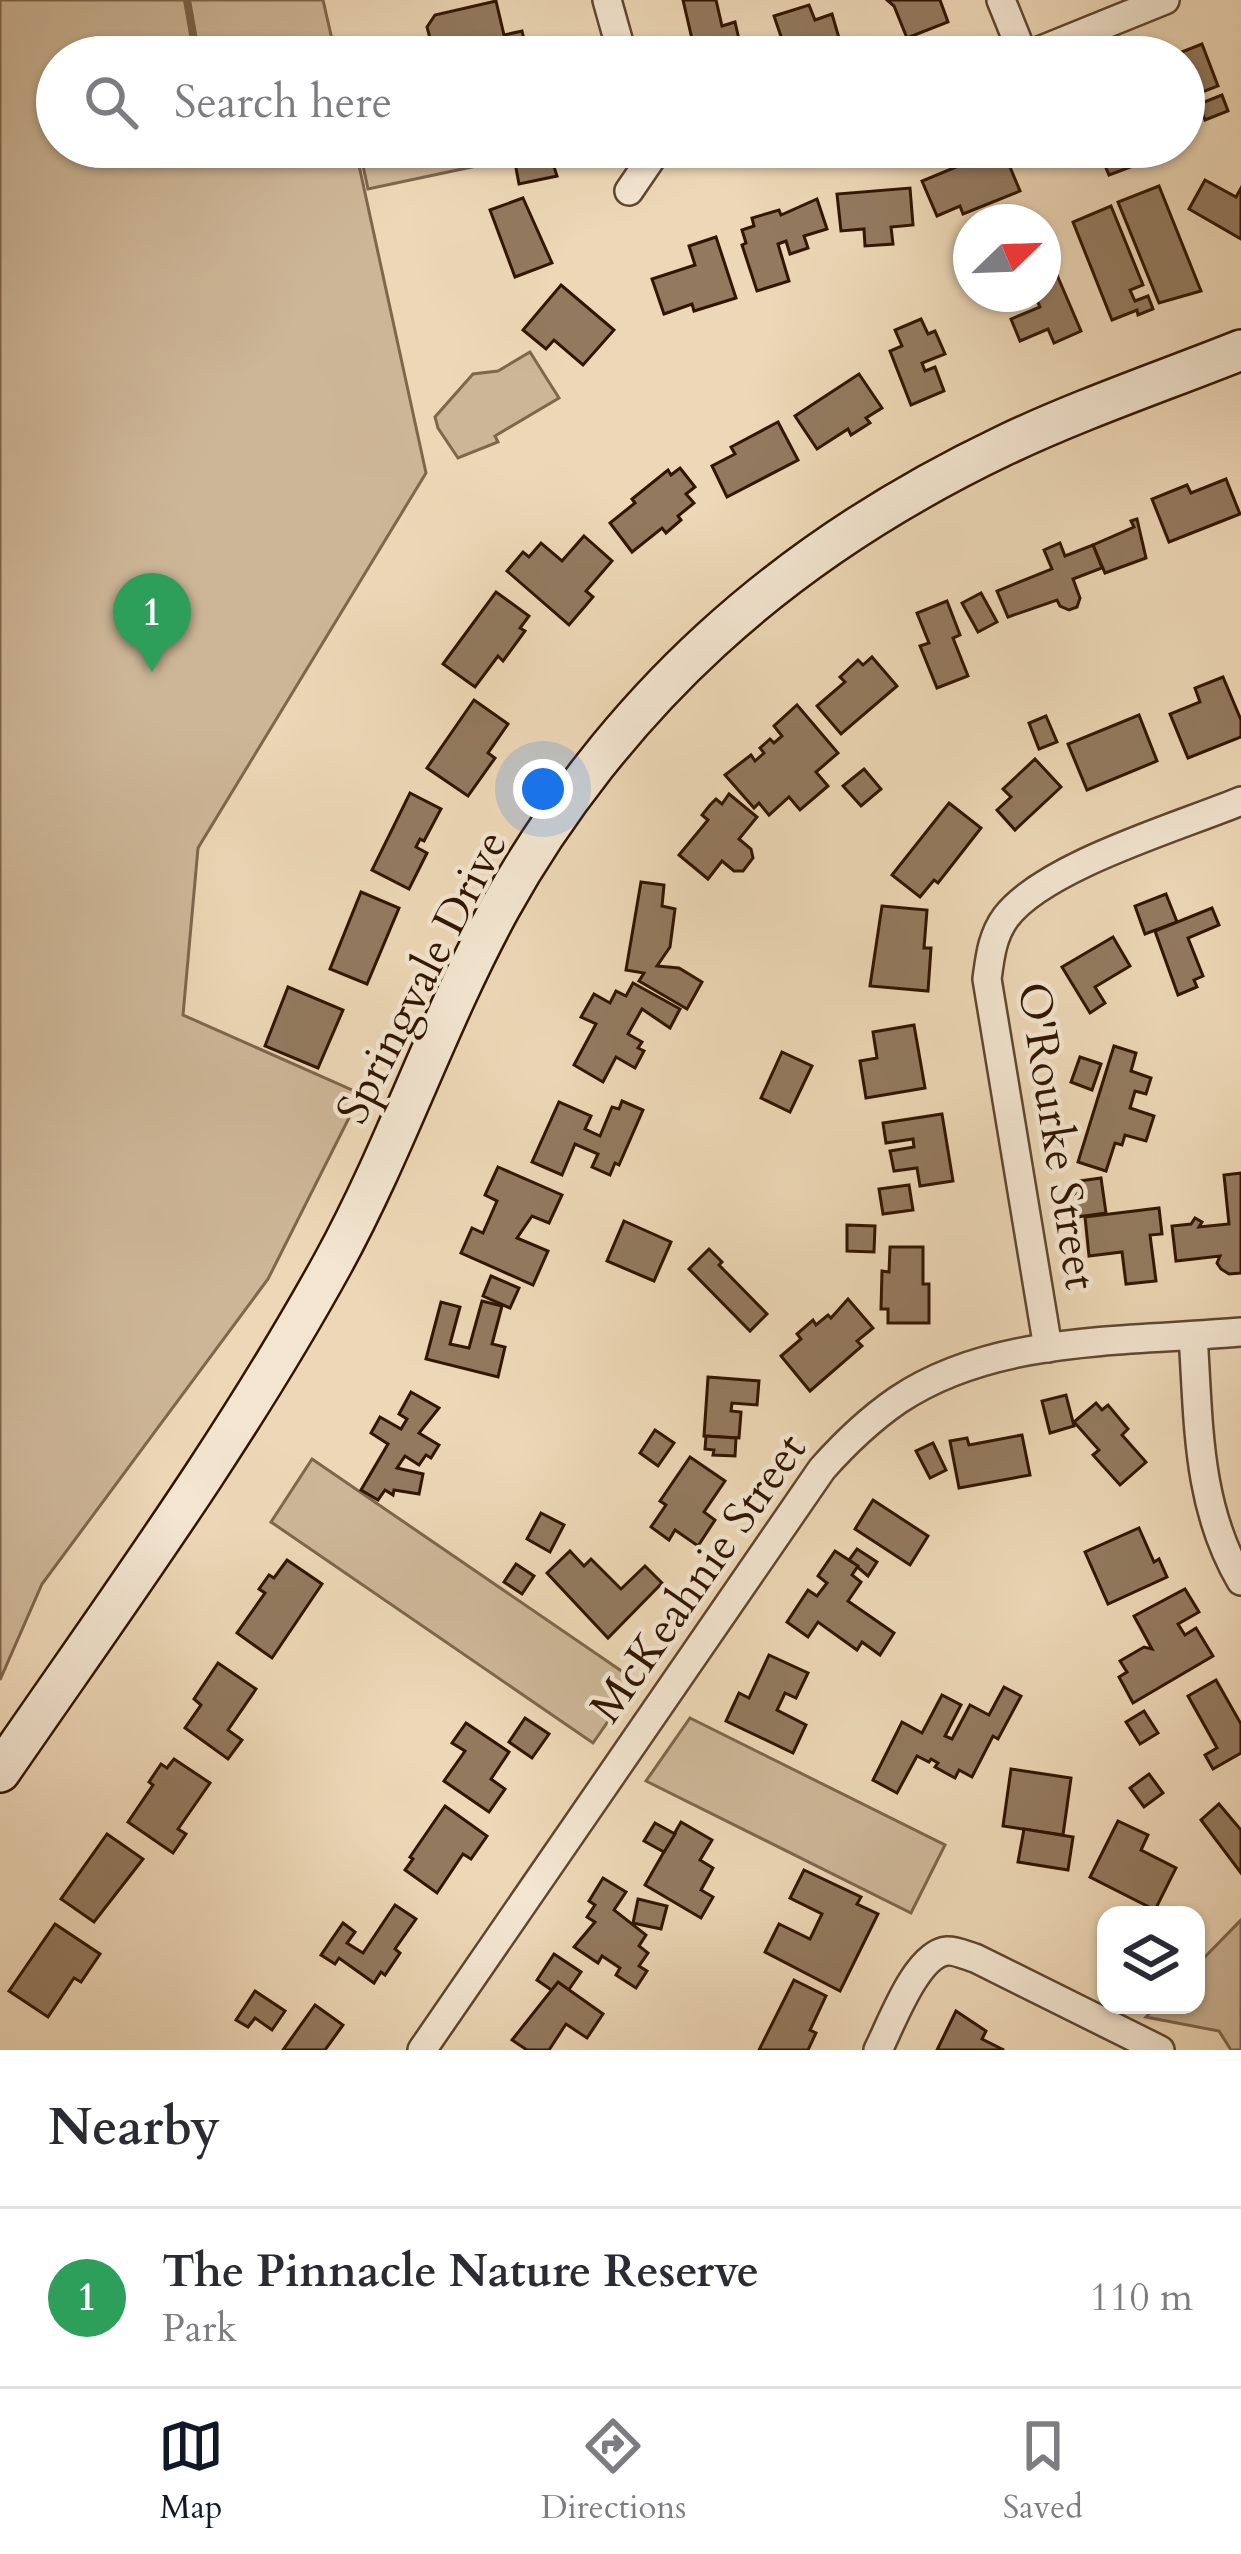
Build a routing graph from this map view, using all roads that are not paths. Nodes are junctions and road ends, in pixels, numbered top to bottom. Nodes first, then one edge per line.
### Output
1 (607, 0) edge
2 (1001, 0) edge
3 (1165, 0) edge
4 (617, 36) edge
5 (1016, 36) edge
6 (1076, 36) edge
7 (645, 168) edge
8 (629, 191) dead end
9 (1241, 350) edge
10 (1241, 801) edge
11 (1241, 1332) edge
12 (1192, 1336) junction
13 (1048, 1348) junction
14 (1241, 1581) edge
15 (0, 1772) edge
16 (422, 2050) edge
17 (878, 2050) edge
18 (1160, 2050) edge

1 - 4 street
2 - 5 street
3 - 6 street
7 - 8 street
9 - 15 main road, Springvale Drive
10 - 13 street, O'Rourke Street
11 - 12 street, McKeahnie Street
12 - 13 street, McKeahnie Street
12 - 14 street
13 - 16 street, McKeahnie Street
17 - 18 street

